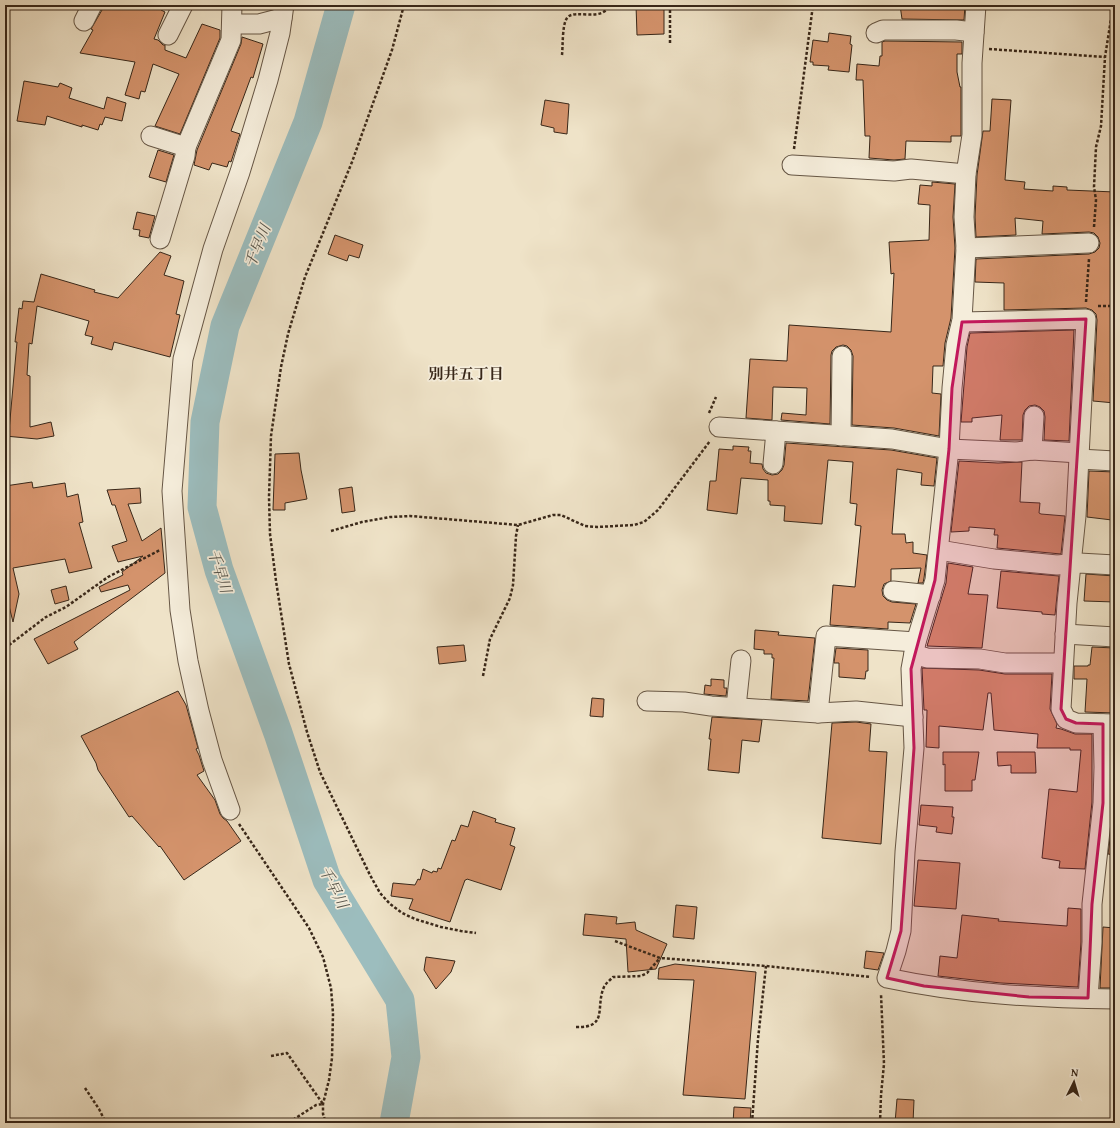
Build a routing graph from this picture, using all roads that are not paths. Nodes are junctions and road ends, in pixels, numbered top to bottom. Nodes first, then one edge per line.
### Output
1 (183, 5) edge
2 (232, 5) edge
3 (976, 5) edge
4 (283, 12) edge
5 (232, 24) junction
6 (876, 32) dead end
7 (168, 35) dead end
8 (973, 40) junction
9 (151, 136) dead end
10 (186, 147) junction
11 (792, 165) road end
12 (966, 174) junction
13 (160, 239) dead end
14 (1089, 243) road end
15 (966, 248) junction
16 (962, 322) junction
17 (842, 356) dead end
18 (1034, 416) dead end
19 (719, 427) road end
20 (776, 431) junction
21 (841, 436) junction
22 (949, 449) junction
23 (1032, 450) junction
24 (1079, 456) junction
25 (1115, 461) edge
26 (773, 464) dead end
27 (939, 550) junction
28 (1071, 564) junction
29 (1115, 565) edge
30 (893, 591) dead end
31 (931, 595) junction
32 (1065, 634) junction
33 (1115, 637) edge
34 (915, 648) junction
35 (741, 660) dead end
36 (1063, 663) junction
37 (647, 701) dead end
38 (736, 707) junction
39 (818, 713) junction
40 (913, 717) junction
41 (1109, 724) edge
42 (230, 810) road end
43 (1108, 819) edge
44 (1088, 998) junction
45 (1115, 999) edge

1 - 7 street
2 - 5 street
3 - 8 street
4 - 5 street
4 - 42 street
5 - 10 street
6 - 8 street
8 - 12 street
9 - 10 street
10 - 13 street
11 - 12 street
12 - 15 street
14 - 15 street
15 - 16 street
16 - 22 street
16 - 24 street
17 - 21 street
18 - 23 street
19 - 20 street
20 - 21 street
20 - 26 street
21 - 22 street
22 - 23 street
22 - 27 street
23 - 24 street
24 - 25 street
24 - 28 street
27 - 28 street
27 - 31 street
28 - 29 street
28 - 32 street
30 - 31 street
31 - 34 street
32 - 33 street
32 - 36 street
34 - 36 street
34 - 39 street
34 - 40 street
35 - 38 street
36 - 41 street
37 - 38 street
38 - 39 street
39 - 40 street
40 - 44 street
41 - 43 street
43 - 44 street
44 - 45 street

